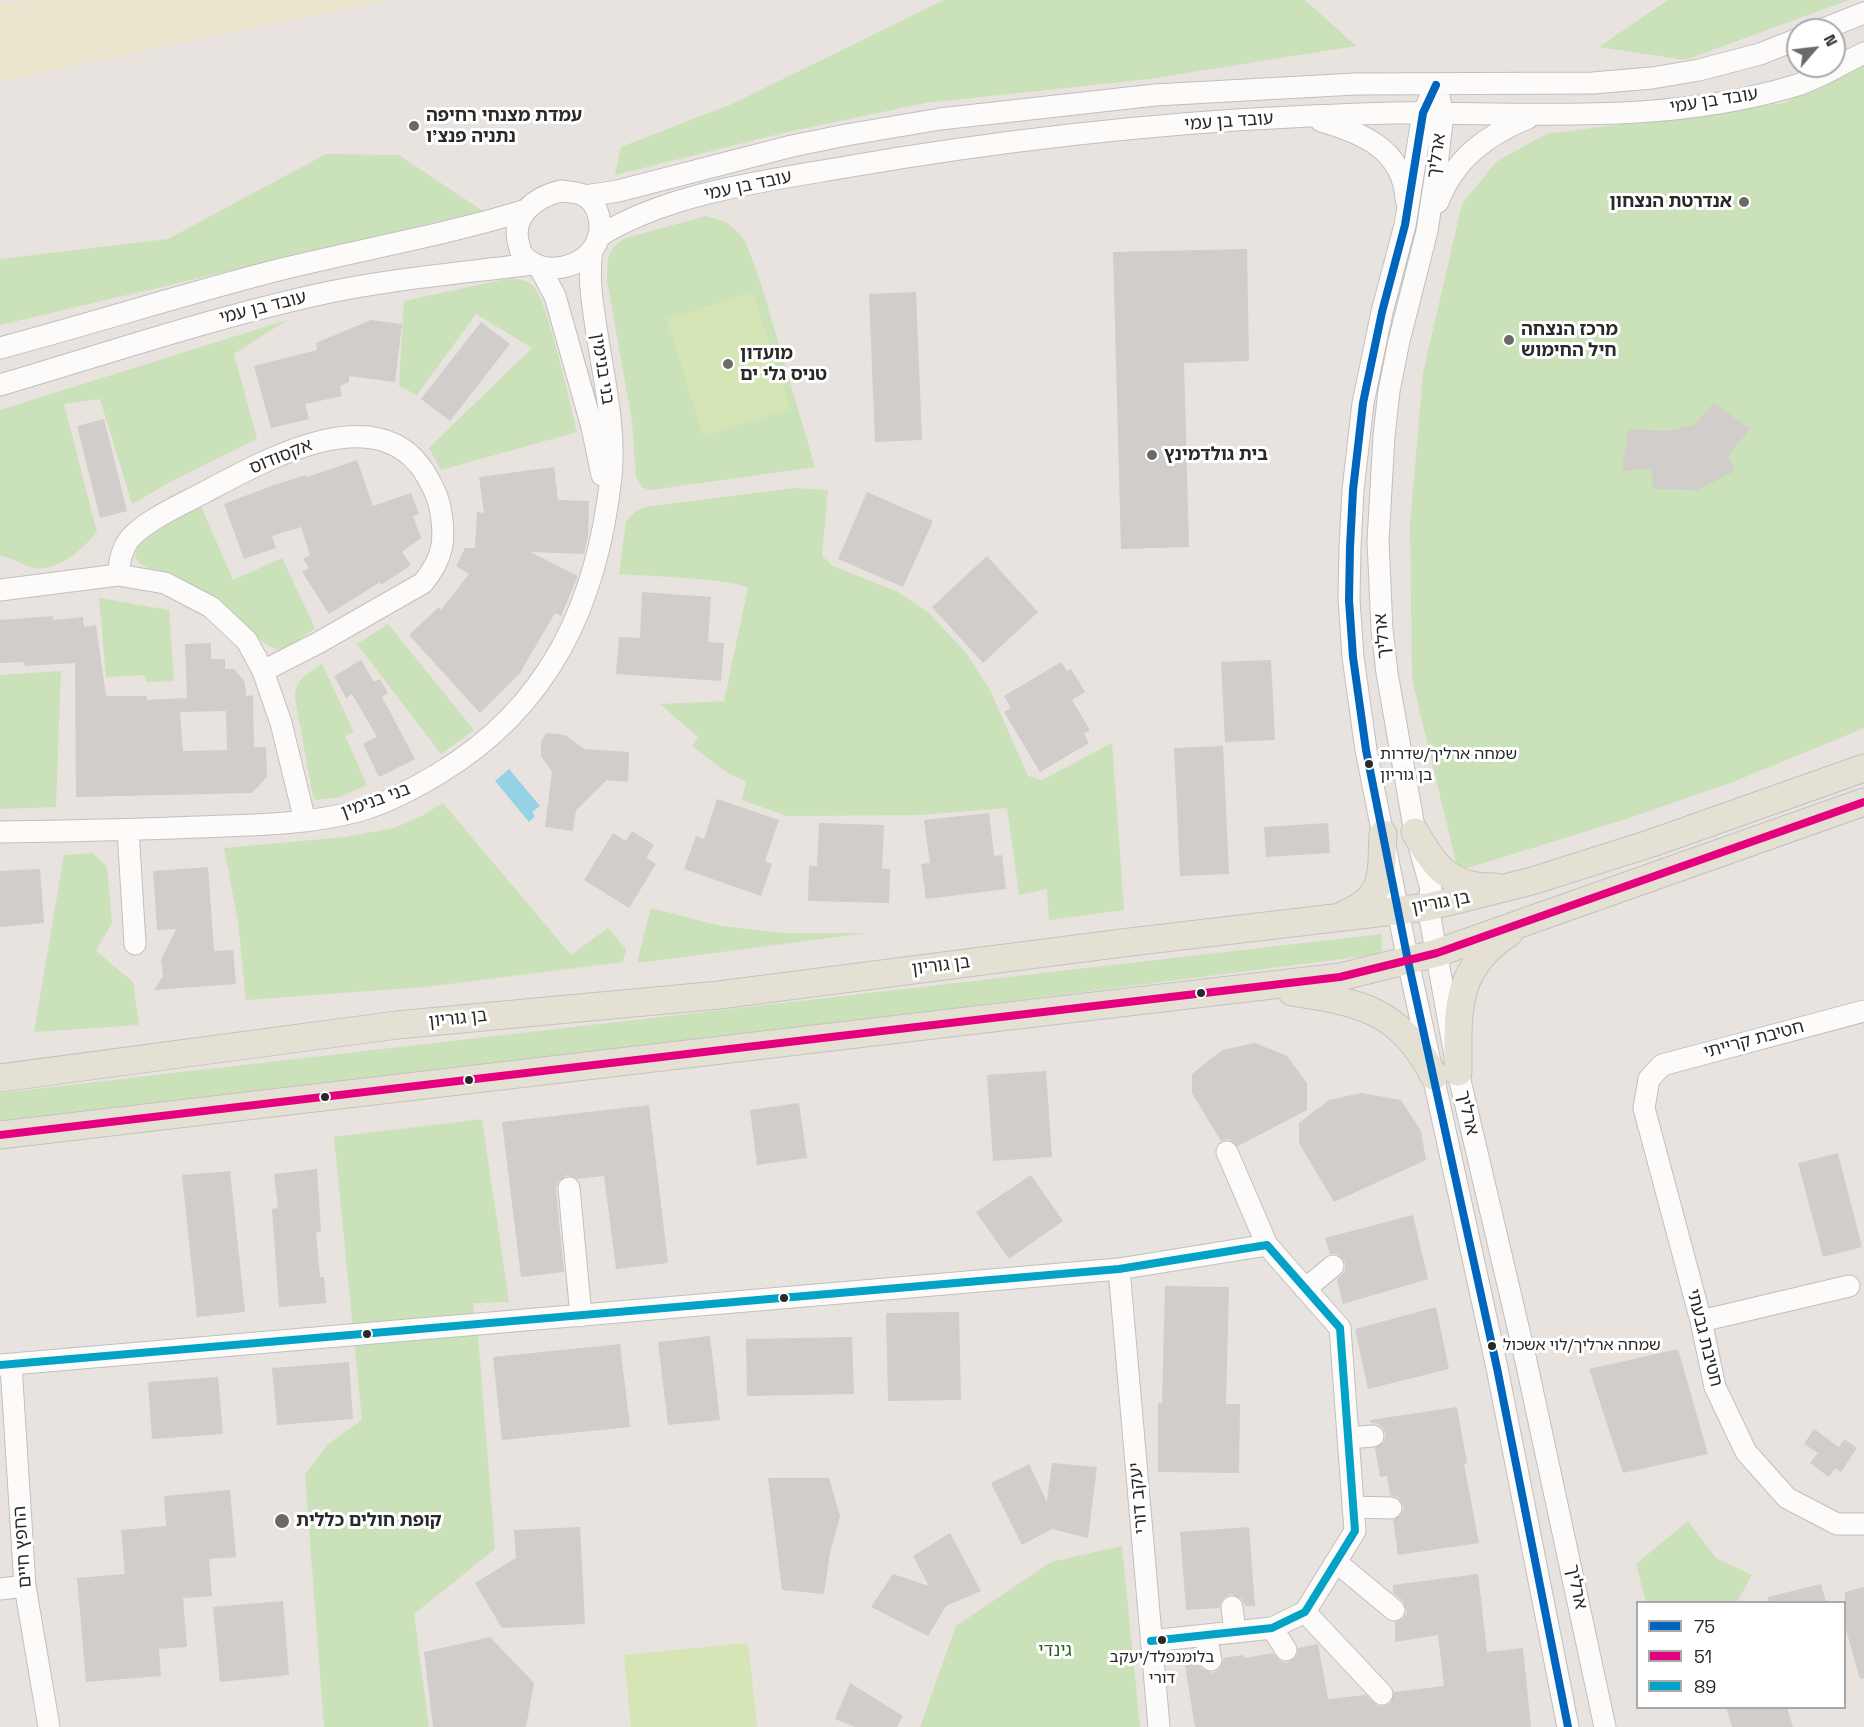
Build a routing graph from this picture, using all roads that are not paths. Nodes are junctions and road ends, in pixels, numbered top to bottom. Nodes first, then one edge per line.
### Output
1 (1864, 13) edge
2 (1846, 20) edge
3 (1786, 44) edge
4 (1864, 53) edge
5 (1436, 85) junction
6 (1433, 113) junction
7 (1533, 115) junction
8 (1306, 116) junction
9 (585, 196) junction
10 (526, 210) junction
11 (1407, 219) junction
12 (1427, 231) junction
13 (595, 244) junction
14 (537, 266) junction
15 (0, 348) edge
16 (0, 385) edge
17 (603, 524) junction
18 (118, 575) junction
19 (1379, 584) junction
20 (0, 590) edge
21 (1349, 600) junction
22 (263, 671) junction
23 (1864, 768) edge
24 (1864, 802) edge
25 (305, 821) junction
26 (128, 830) junction
27 (0, 832) edge
28 (1415, 832) junction
29 (1383, 834) junction
30 (1512, 886) junction
31 (1428, 907) junction
32 (1399, 911) junction
33 (1333, 919) junction
34 (1529, 920) junction
35 (135, 944) dead end
36 (1437, 953) junction
37 (1408, 961) junction
38 (1264, 987) junction
39 (1864, 1011) edge
40 (1446, 1074) junction
41 (0, 1078) edge
42 (1649, 1079) joint
43 (0, 1135) edge
44 (1227, 1152) dead end
45 (569, 1188) dead end
46 (1267, 1245) junction
47 (1333, 1266) dead end
48 (1119, 1269) junction
49 (1849, 1286) dead end
50 (1305, 1289) junction
51 (581, 1316) junction
52 (1701, 1321) junction
53 (5, 1365) edge
54 (1373, 1437) dead end
55 (1348, 1438) junction
56 (1353, 1507) junction
57 (1391, 1508) dead end
58 (1864, 1524) edge
59 (1336, 1562) junction
60 (25, 1586) junction
61 (0, 1589) edge
62 (1232, 1607) dead end
63 (1394, 1610) dead end
64 (1305, 1612) junction
65 (1272, 1628) junction
66 (1235, 1632) junction
67 (1206, 1635) junction
68 (1151, 1641) junction
69 (1286, 1650) dead end
70 (1211, 1660) dead end
71 (1382, 1694) dead end
72 (48, 1727) edge
73 (1159, 1727) edge
74 (1568, 1727) edge
75 (1605, 1727) edge

1 - 2 street
3 - 5 street, עובד בן עמי
4 - 7 street, עובד בן עמי
5 - 6 street, ארליך
5 - 9 street, עובד בן עמי
6 - 7 street, עובד בן עמי
6 - 8 street, עובד בן עמי
6 - 11 street, ארליך
6 - 12 street, ארליך
7 - 12 street
8 - 11 street
8 - 13 street, עובד בן עמי
9 - 10 street
9 - 13 street
10 - 14 street
10 - 15 street, עובד בן עמי
11 - 21 street, ארליך
12 - 19 street, ארליך
13 - 14 street
13 - 17 street, בני בנימין
14 - 16 street, עובד בן עמי
14 - 17 street, בני בנימין
17 - 25 street, בני בנימין
18 - 20 street
18 - 22 street
18 - 22 street, אקסודוס
19 - 21 street
19 - 28 street, ארליך
21 - 29 street, ארליך
22 - 25 street
23 - 30 main road, בן גוריון
24 - 34 main road
25 - 26 street, בני בנימין
26 - 27 street, בני בנימין
26 - 35 street
28 - 30 main road
28 - 31 street, ארליך
29 - 32 street, ארליך
29 - 33 main road
30 - 31 main road, בן גוריון
31 - 32 main road, בן גוריון
31 - 36 street, ארליך
32 - 33 main road, בן גוריון
32 - 37 street, ארליך
33 - 41 main road, בן גוריון
34 - 36 main road
34 - 40 main road
36 - 37 main road
36 - 40 street, ארליך
37 - 38 main road
37 - 40 street, ארליך
38 - 40 main road
38 - 43 main road
39 - 42 street, חטיבת קרייתי
40 - 74 street, ארליך
40 - 75 street, ארליך
42 - 52 street, חטיבת גבעתי
44 - 46 street
45 - 51 street
46 - 48 street
46 - 50 street
47 - 50 street
48 - 51 street
48 - 68 street, יעקב דורי
49 - 52 street
50 - 55 street
51 - 53 street
52 - 58 street, חטיבת גבעתי
53 - 60 street, החפץ חיים
54 - 55 street
55 - 56 street
56 - 57 street
56 - 59 street
59 - 63 street
59 - 64 street
60 - 61 street
60 - 72 street, החפץ חיים
62 - 66 street
64 - 65 street
64 - 71 street
65 - 66 street
65 - 69 street
66 - 67 street
67 - 68 street
67 - 70 street
68 - 73 street, יעקב דורי

